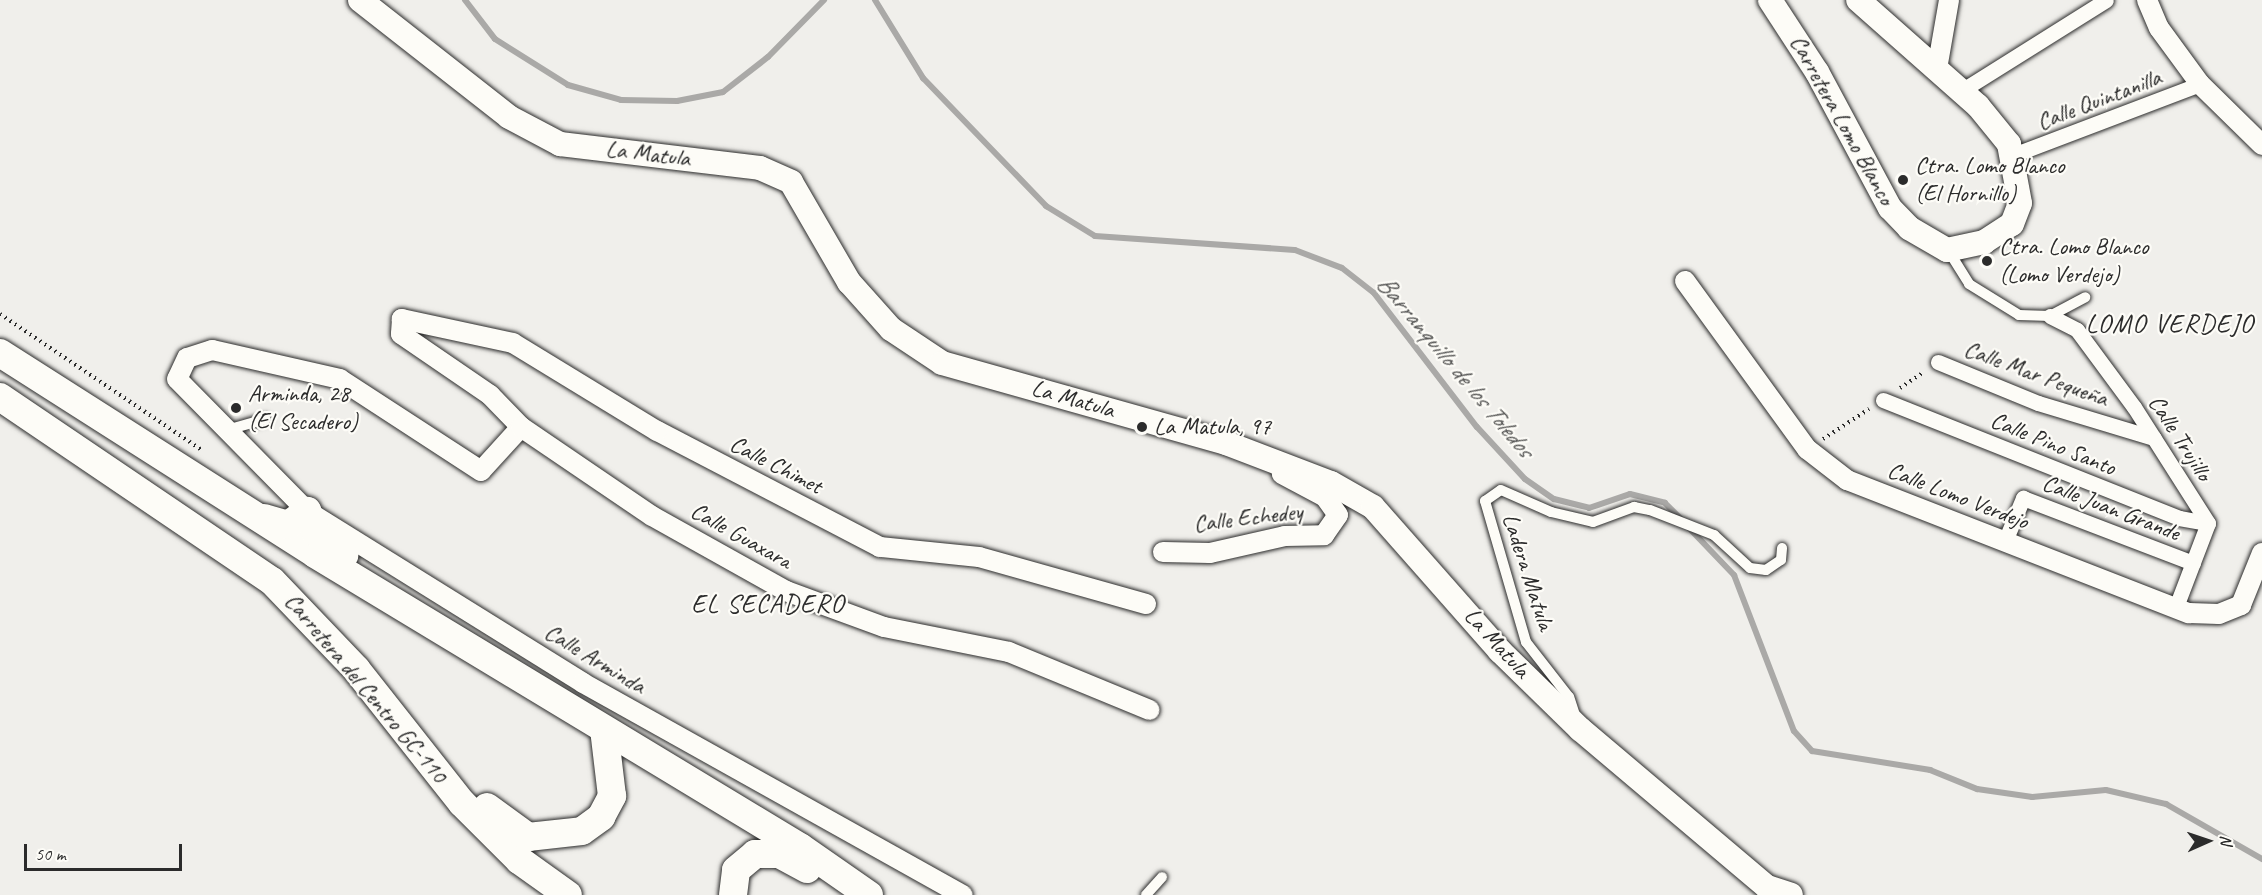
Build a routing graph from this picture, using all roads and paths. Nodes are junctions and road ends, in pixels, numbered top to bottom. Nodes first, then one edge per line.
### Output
1 (360, 0) edge
2 (1770, 0) edge
3 (1858, 0) edge
4 (1949, 0) edge
5 (2106, 0) edge
6 (2147, 0) edge
7 (1936, 69) junction
8 (2200, 84) junction
9 (1961, 91) junction
10 (2262, 145) edge
11 (2013, 154) junction
12 (1947, 250) junction
13 (1685, 281) dead end
14 (2085, 297) dead end
15 (0, 314) edge
16 (2050, 316) junction
17 (402, 319) joint
18 (0, 353) edge
19 (1938, 362) dead end
20 (0, 397) edge
21 (1883, 400) dead end
22 (265, 419) dead end
23 (521, 427) junction
24 (227, 430) junction
25 (2154, 438) junction
26 (1226, 443) junction
27 (211, 457) dead end
28 (307, 511) junction
29 (252, 514) junction
30 (2208, 524) junction
31 (2005, 541) junction
32 (1782, 548) dead end
33 (1163, 552) dead end
34 (2262, 553) edge
35 (2193, 563) junction
36 (1146, 604) dead end
37 (2176, 608) junction
38 (539, 688) junction
39 (1150, 710) dead end
40 (604, 729) junction
41 (1580, 729) junction
42 (422, 751) junction
43 (1162, 877) dead end
44 (568, 895) edge
45 (733, 895) edge
46 (853, 895) edge
47 (869, 895) edge
48 (963, 895) edge
49 (1146, 895) edge
50 (1791, 895) edge

1 - 26 street, La Matula
2 - 12 street, Carretera Lomo Blanco
3 - 7 street
4 - 7 street
5 - 9 street
6 - 8 street
7 - 9 street
8 - 10 street
8 - 11 street, Calle Quintanilla
9 - 11 street
11 - 12 street
12 - 16 lane, Calle Trujillo
13 - 31 street, Calle Lomo Verdejo
14 - 16 lane
15 - 27 path
16 - 25 street, Calle Trujillo
17 - 23 street, Calle Guaxara
17 - 36 street, Calle Chimet
18 - 29 main road
19 - 25 street, Calle Mar Pequeña
20 - 42 main road, Carretera del Centro GC-110
21 - 30 street, Calle Pino Santo
22 - 24 lane
23 - 24 street, Calle Arminda
23 - 39 street, Calle Guaxara
24 - 28 street, Calle Arminda
25 - 30 street, Calle Trujillo
26 - 33 street, Calle Echedey
26 - 41 street, La Matula
28 - 29 main road
28 - 38 main road
28 - 48 street, Calle Arminda
29 - 38 main road
30 - 35 street
31 - 35 street, Calle Juan Grande
31 - 37 street, Calle Lomo Verdejo
32 - 41 lane, Ladera Matula
34 - 37 street, Calle Lomo Verdejo
35 - 37 street
38 - 40 main road
40 - 42 main road
40 - 47 main road
41 - 50 street, La Matula
42 - 44 main road, Carretera del Centro GC-110
43 - 49 lane
45 - 46 main road

